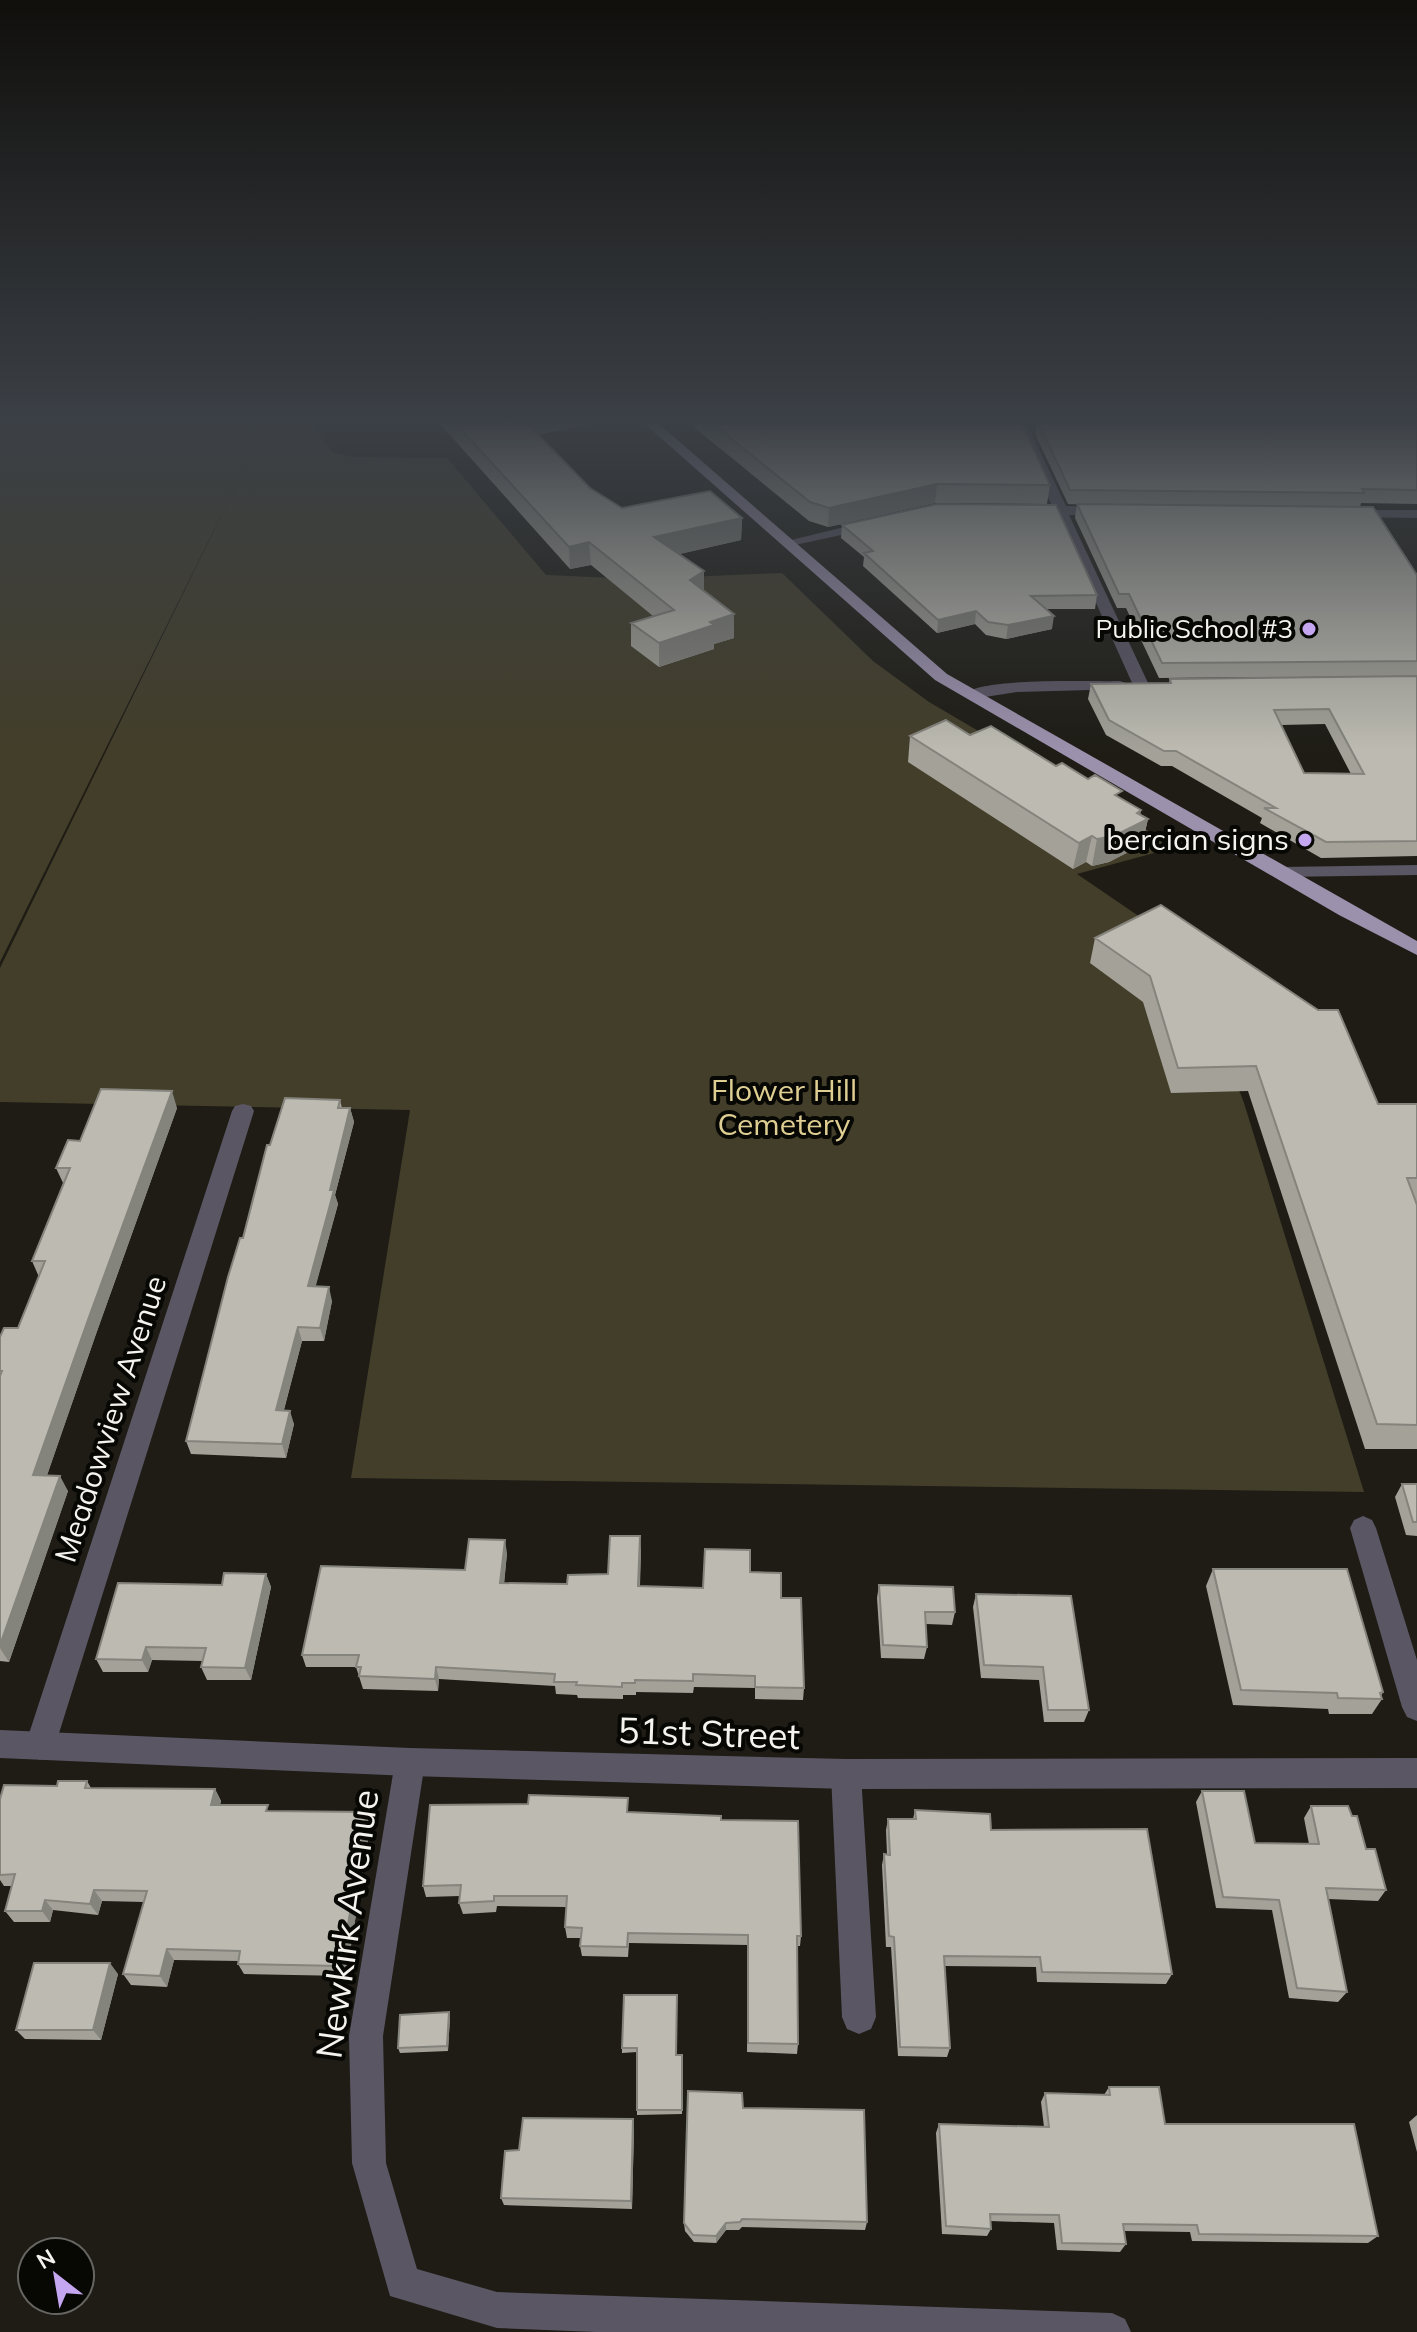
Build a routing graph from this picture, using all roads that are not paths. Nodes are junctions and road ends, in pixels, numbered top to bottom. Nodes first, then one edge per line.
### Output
1 (779, 533) edge
2 (832, 533) edge
3 (1072, 533) edge
4 (790, 542) junction
5 (972, 694) junction
6 (1417, 870) edge
7 (1280, 872) junction
8 (1417, 949) edge
9 (243, 1111) dead end
10 (1363, 1528) dead end
11 (1417, 1707) edge
12 (0, 1744) edge
13 (40, 1746) junction
14 (410, 1762) junction
15 (1417, 1773) edge
16 (846, 1774) junction
17 (859, 2017) dead end
18 (1112, 2332) edge

1 - 4 main road
2 - 4 street
3 - 5 street
4 - 5 main road
5 - 7 main road
6 - 7 street
7 - 8 main road
9 - 13 street, Meadowview Avenue
10 - 11 street
12 - 13 street, 51st Street
13 - 14 street, 51st Street
14 - 16 street, 51st Street
14 - 18 street, Newkirk Avenue
15 - 16 street, 51st Street
16 - 17 street

